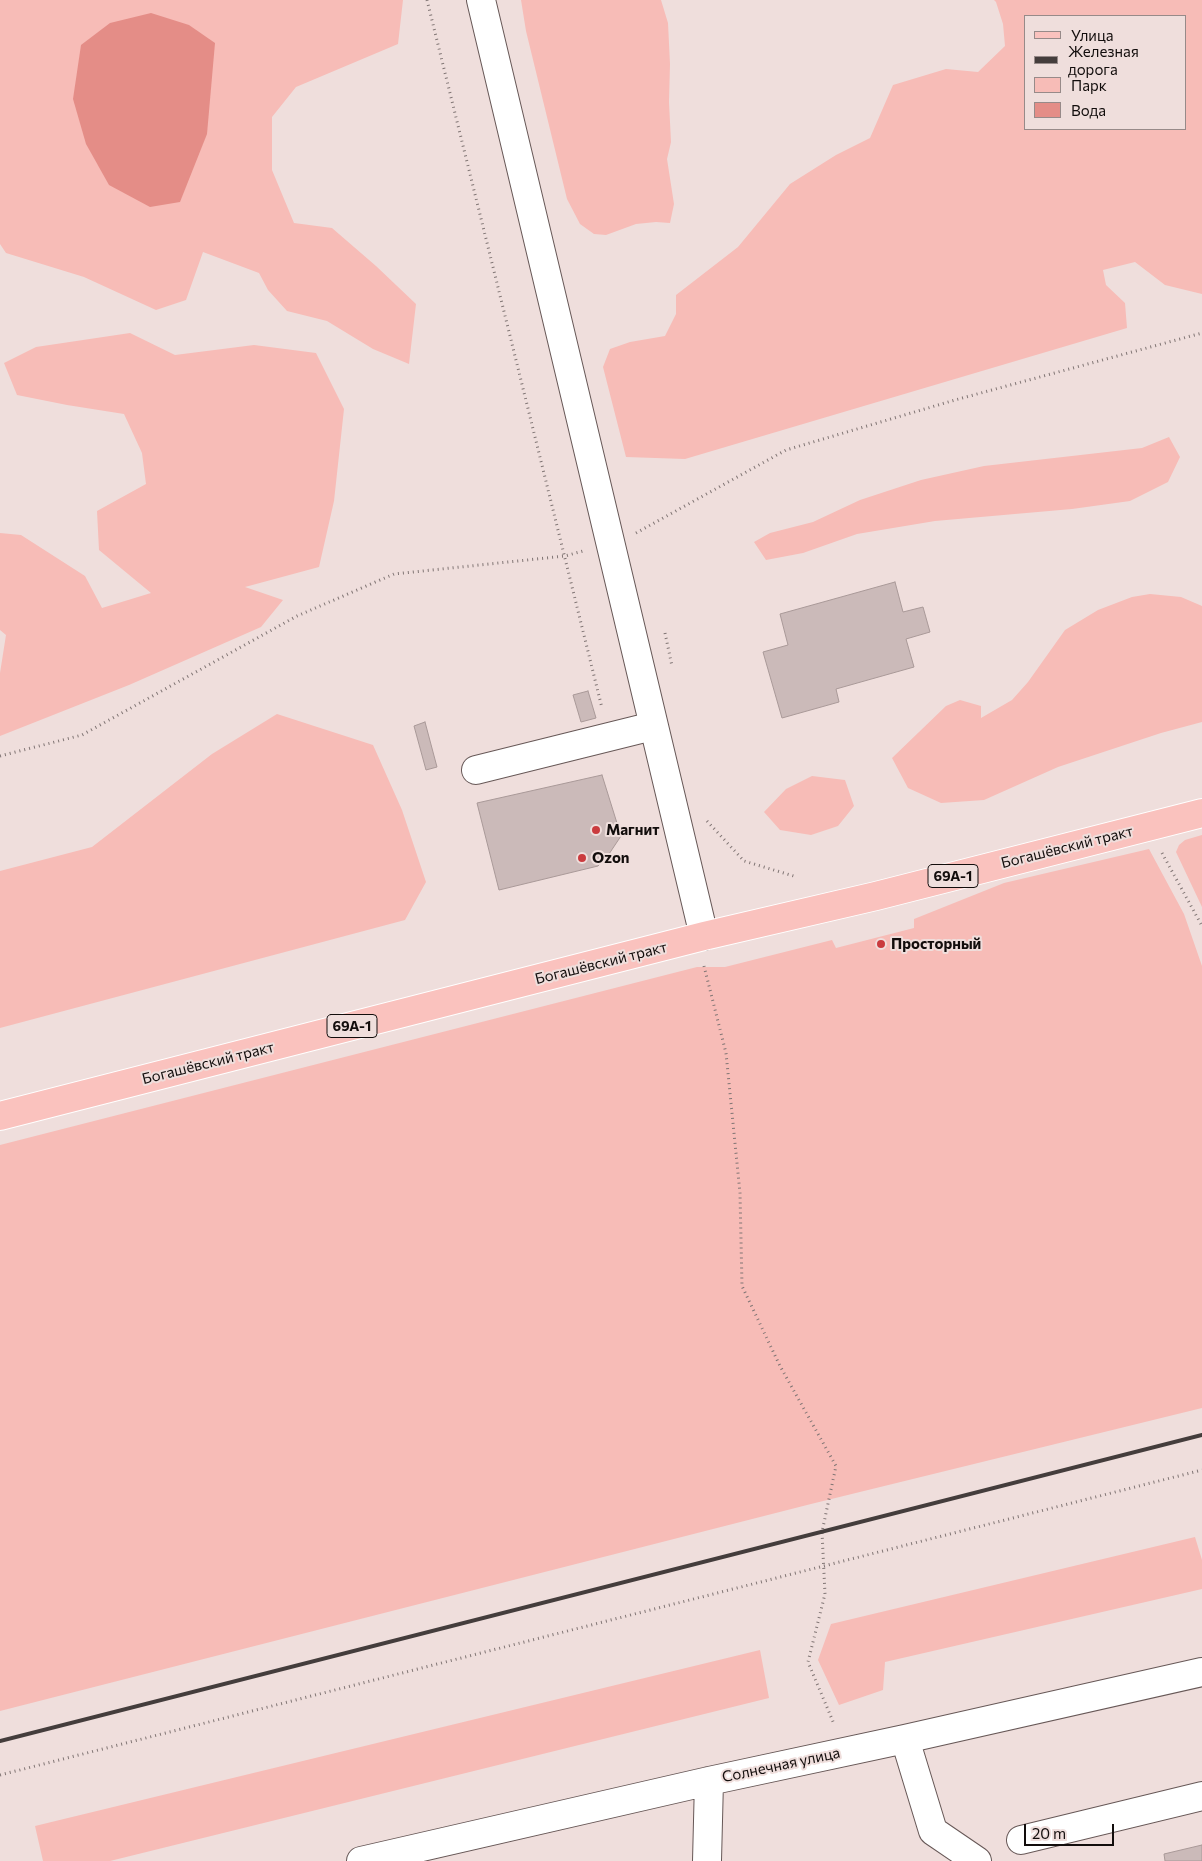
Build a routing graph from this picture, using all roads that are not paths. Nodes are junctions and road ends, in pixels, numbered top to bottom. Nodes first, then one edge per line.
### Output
1 (481, 0) edge
2 (653, 726) junction
3 (476, 770) dead end
4 (1202, 812) edge
5 (704, 936) junction
6 (0, 1116) edge
7 (1202, 1672) edge
8 (905, 1739) junction
9 (709, 1781) junction
10 (1202, 1796) edge
11 (1021, 1840) dead end
12 (361, 1861) edge
13 (707, 1861) edge
14 (977, 1861) edge

1 - 2 street
2 - 3 street
2 - 5 street
4 - 5 main road, Богашёвский тракт / 69А-1
5 - 6 main road, Богашёвский тракт / 69А-1
7 - 8 street, Солнечная улица
8 - 9 street, Солнечная улица
8 - 14 street
9 - 12 street, Солнечная улица
9 - 13 street
10 - 11 street

